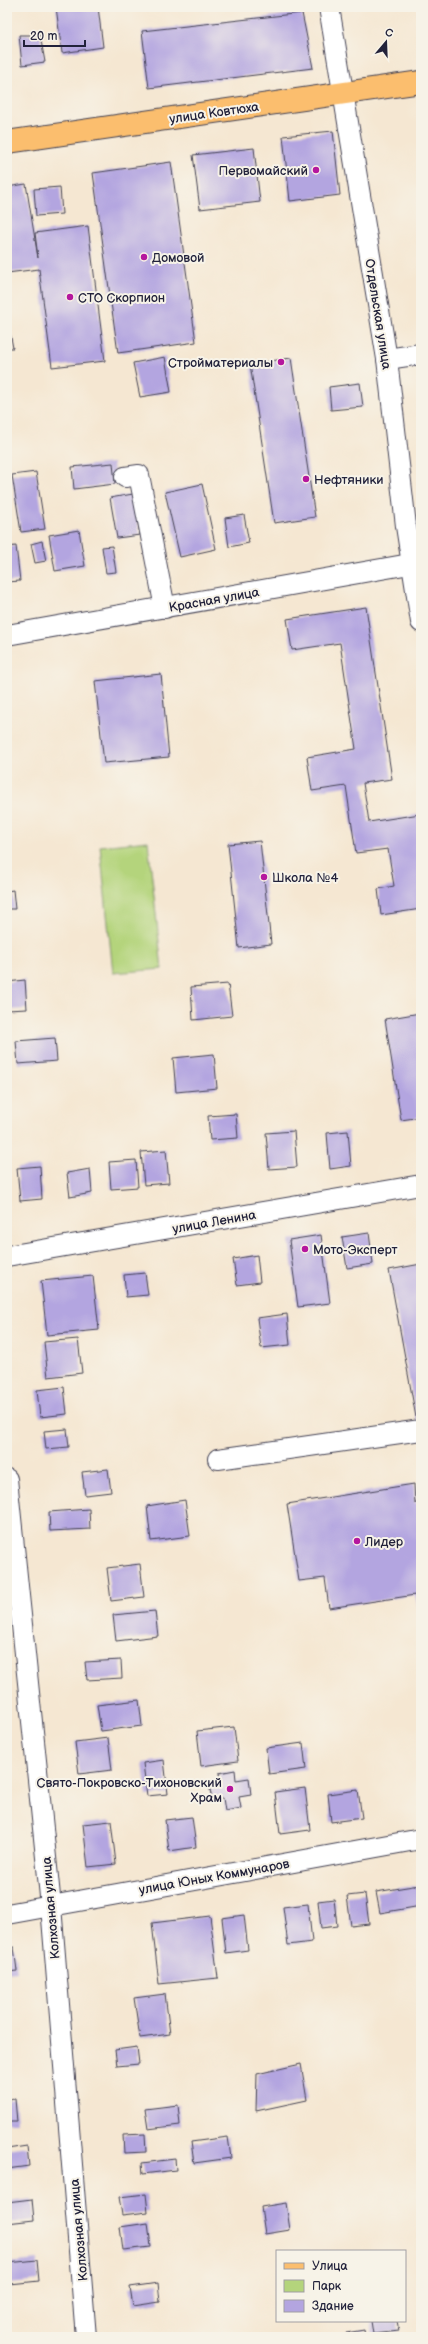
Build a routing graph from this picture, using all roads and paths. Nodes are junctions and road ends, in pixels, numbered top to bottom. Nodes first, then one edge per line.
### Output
1 (329, 7) edge
2 (421, 82) edge
3 (344, 92) junction
4 (7, 142) edge
5 (421, 354) edge
6 (387, 359) junction
7 (124, 477) dead end
8 (417, 563) edge
9 (165, 608) junction
10 (421, 622) edge
11 (7, 634) edge
12 (421, 1185) edge
13 (7, 1256) edge
14 (421, 1430) edge
15 (218, 1458) dead end
16 (7, 1479) edge
17 (421, 1839) edge
18 (51, 1906) junction
19 (7, 1914) edge
20 (86, 2337) edge

1 - 3 street, Отдельская улица
2 - 3 main road, улица Ковтюха
3 - 4 main road, улица Ковтюха
3 - 6 street, Отдельская улица
5 - 6 street
6 - 8 street, Отдельская улица
7 - 9 street
8 - 9 street, Красная улица
8 - 10 street, Отдельская улица
9 - 11 street, Красная улица
12 - 13 street, улица Ленина
14 - 15 street
16 - 18 street, Колхозная улица
17 - 18 street, улица Юных Коммунаров
18 - 19 street, улица Юных Коммунаров
18 - 20 street, Колхозная улица

